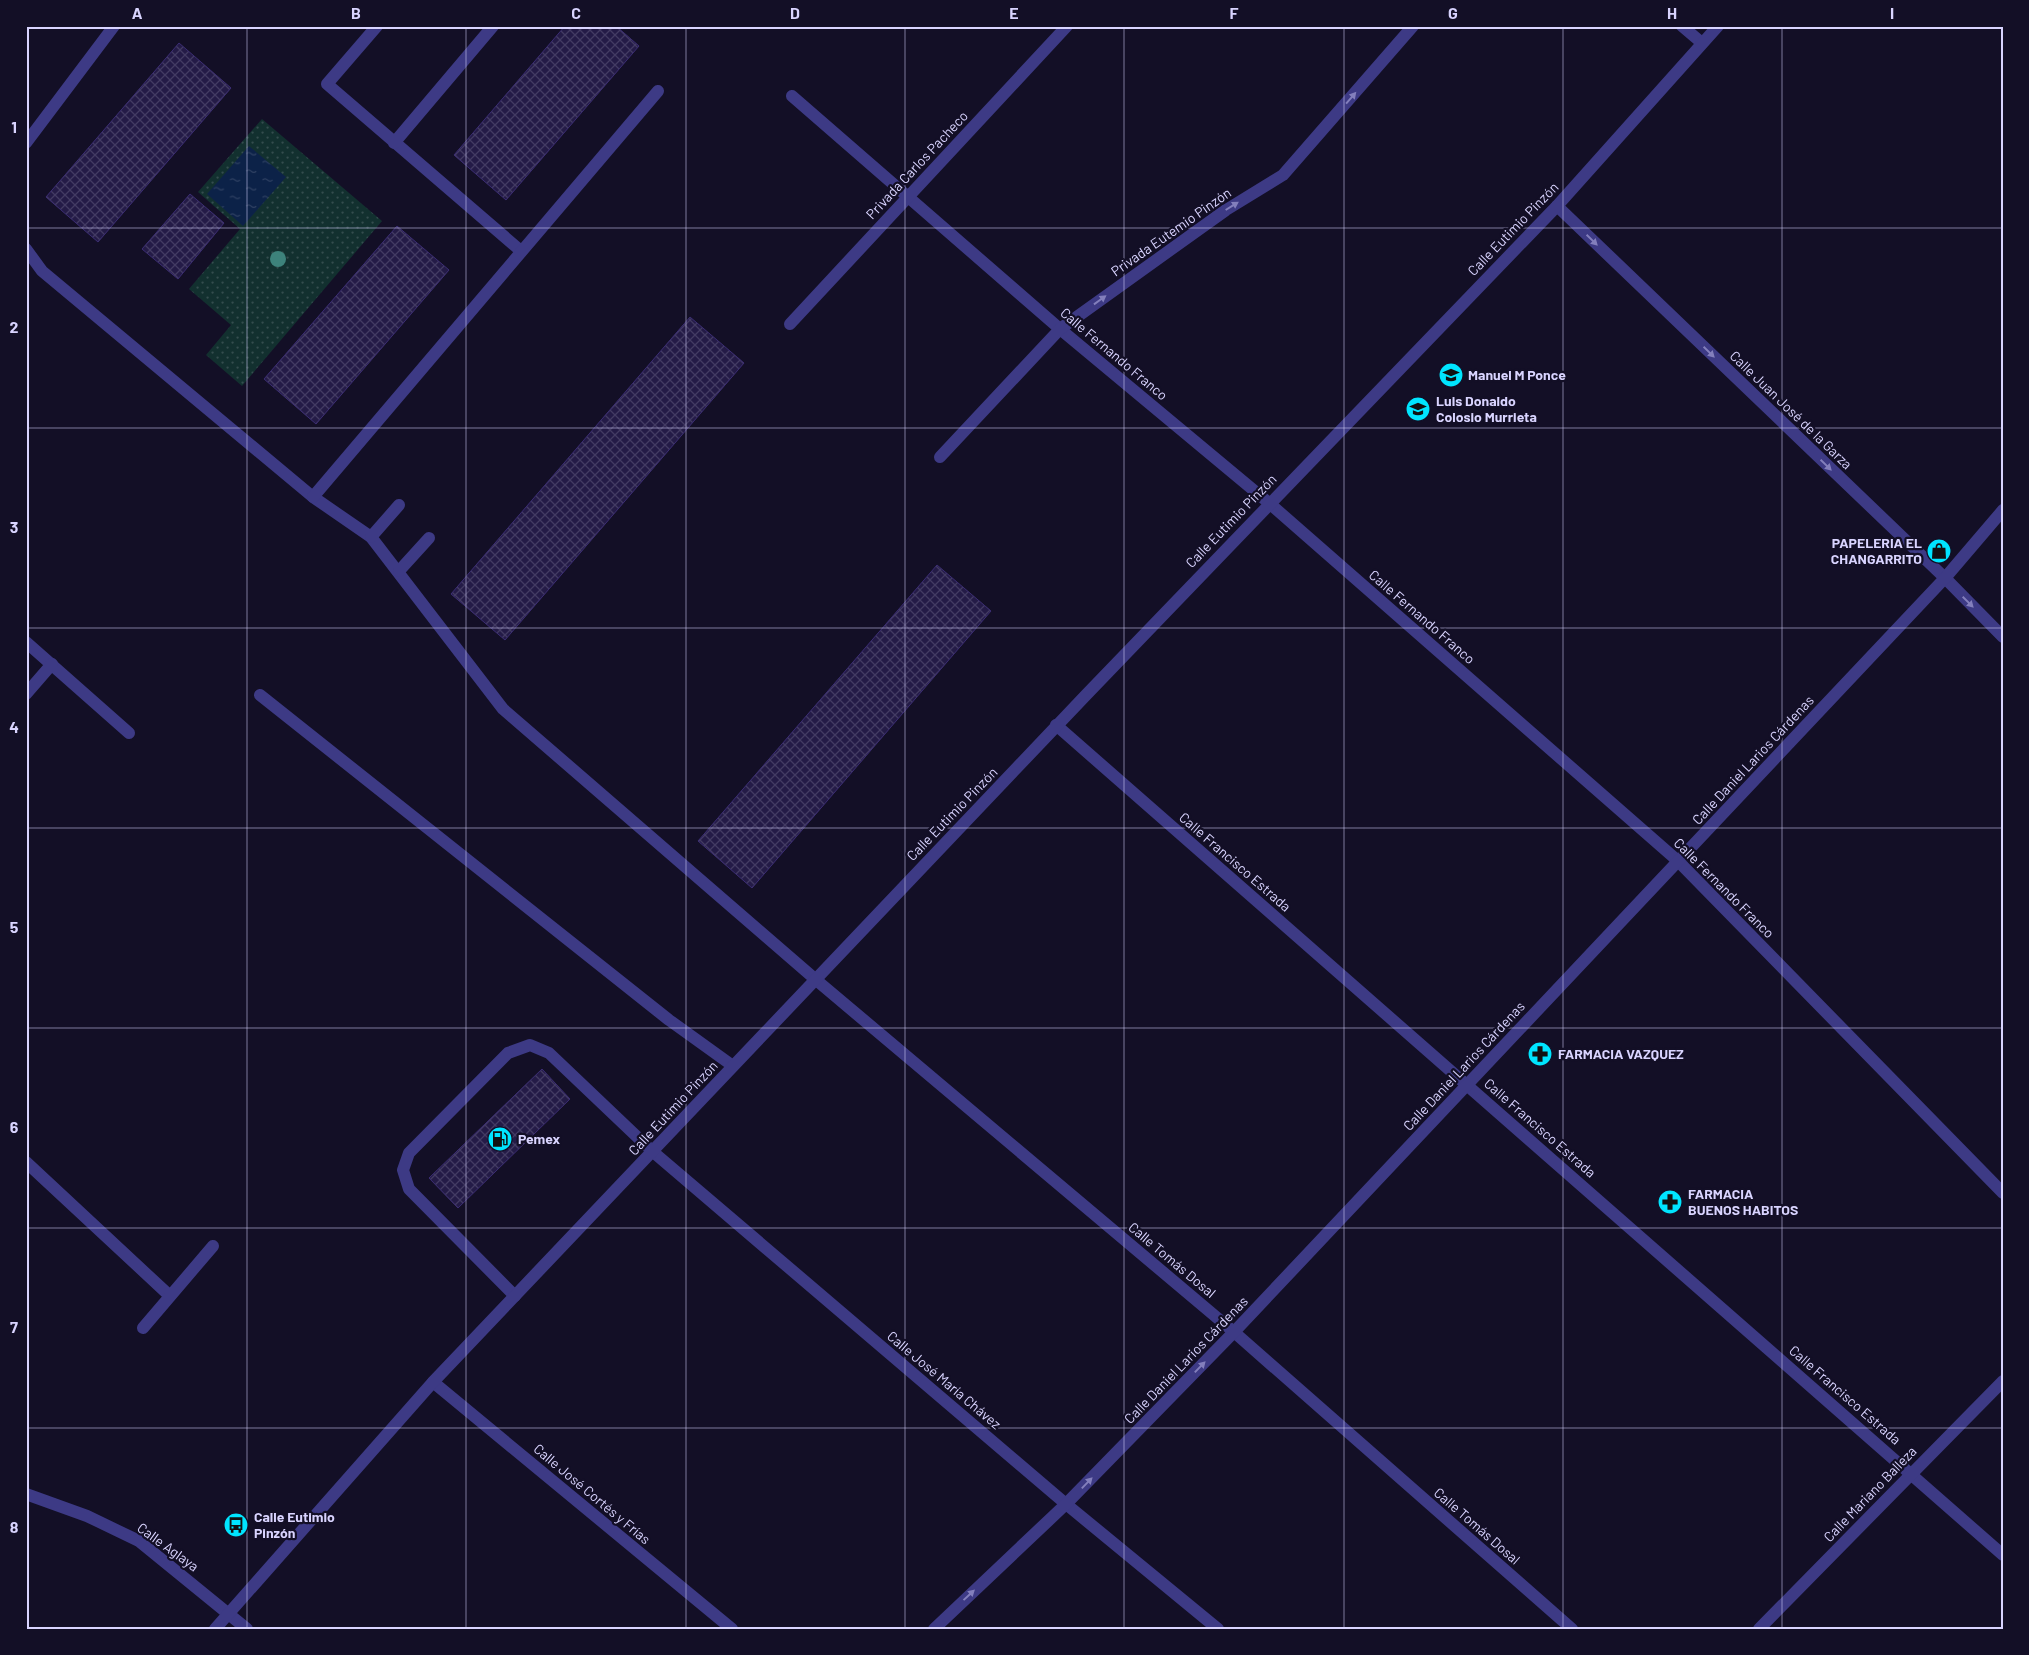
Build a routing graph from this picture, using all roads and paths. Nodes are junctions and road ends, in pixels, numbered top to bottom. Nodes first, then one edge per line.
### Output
1 (115, 26) edge
2 (376, 26) edge
3 (493, 26) edge
4 (1067, 26) edge
5 (1414, 26) edge
6 (1682, 26) edge
7 (1718, 26) edge
8 (1702, 44) junction
9 (658, 91) dead end
10 (792, 96) dead end
11 (26, 142) edge
12 (394, 143) junction
13 (907, 197) junction
14 (1557, 206) junction
15 (26, 249) edge
16 (521, 251) junction
17 (790, 324) dead end
18 (1060, 329) junction
19 (940, 457) dead end
20 (313, 497) junction
21 (1268, 503) junction
22 (399, 505) dead end
23 (2003, 510) edge
24 (371, 537) junction
25 (429, 538) dead end
26 (399, 571) junction
27 (1944, 578) junction
28 (2003, 638) edge
29 (26, 642) edge
30 (52, 664) junction
31 (26, 694) edge
32 (260, 695) dead end
33 (1056, 725) junction
34 (129, 733) dead end
35 (1678, 861) junction
36 (815, 979) junction
37 (733, 1066) junction
38 (1468, 1084) junction
39 (652, 1151) junction
40 (26, 1162) edge
41 (2003, 1193) edge
42 (213, 1246) dead end
43 (170, 1296) junction
44 (515, 1296) junction
45 (143, 1328) dead end
46 (1234, 1332) junction
47 (2003, 1381) edge
48 (434, 1382) junction
49 (1911, 1473) junction
50 (26, 1494) edge
51 (1066, 1504) junction
52 (2003, 1555) edge
53 (229, 1613) junction
54 (215, 1629) edge
55 (247, 1629) edge
56 (732, 1629) edge
57 (934, 1629) edge
58 (1218, 1629) edge
59 (1572, 1629) edge
60 (1759, 1629) edge

1 - 11 street
2 - 12 street
3 - 12 street
4 - 13 street, Privada Carlos Pacheco
18 -> 5 street, Privada Eutemio Pinzón
6 - 8 street
7 - 8 street, Calle Eutimio Pinzón
8 - 14 street, Calle Eutimio Pinzón
9 - 16 street
10 - 13 street, Calle Fernando Franco
12 - 16 street
13 - 17 street, Privada Carlos Pacheco
13 - 18 street, Calle Fernando Franco
14 - 21 street, Calle Eutimio Pinzón
14 -> 27 street, Calle Juan José de la Garza
15 - 20 street, Calle Tomás Dosal
16 - 20 street
18 - 19 street, Privada Eutemio Pinzón
18 - 21 street, Calle Fernando Franco
20 - 24 street, Calle Tomás Dosal
21 - 33 street, Calle Eutimio Pinzón
21 - 35 street, Calle Fernando Franco
22 - 24 street
23 - 27 street, Calle Daniel Larios Cárdenas
24 - 26 street, Calle Tomás Dosal
25 - 26 street
26 - 36 street, Calle Tomás Dosal
27 -> 28 street, Calle Juan José de la Garza
27 - 35 street, Calle Daniel Larios Cárdenas
29 - 30 street
30 - 31 street
30 - 34 street
32 - 37 street
33 - 36 street, Calle Eutimio Pinzón
33 - 38 street, Calle Francisco Estrada
35 - 38 street, Calle Daniel Larios Cárdenas
35 - 41 street, Calle Fernando Franco
36 - 37 street, Calle Eutimio Pinzón
36 - 46 street, Calle Tomás Dosal
37 - 39 street, Calle Eutimio Pinzón
38 - 46 street, Calle Daniel Larios Cárdenas
38 - 49 street, Calle Francisco Estrada
39 - 44 street, Calle Eutimio Pinzón
39 - 44 street, Calle José María Chávez
39 - 51 street, Calle José María Chávez
40 - 43 street
42 - 43 street
43 - 45 street
44 - 48 street, Calle Eutimio Pinzón
51 -> 46 street, Calle Daniel Larios Cárdenas
46 - 59 street, Calle Tomás Dosal
47 - 49 street, Calle Mariano Balleza
48 - 53 street, Calle Eutimio Pinzón
48 - 56 street, Calle José Cortés y Frías
49 - 52 street, Calle Francisco Estrada
49 - 60 street, Calle Mariano Balleza
50 - 53 street, Calle Aglaya
57 -> 51 street, Calle Daniel Larios Cárdenas
51 - 58 street, Calle José María Chávez
53 - 54 street, Calle Eutimio Pinzón
53 - 55 street, Calle Aglaya

